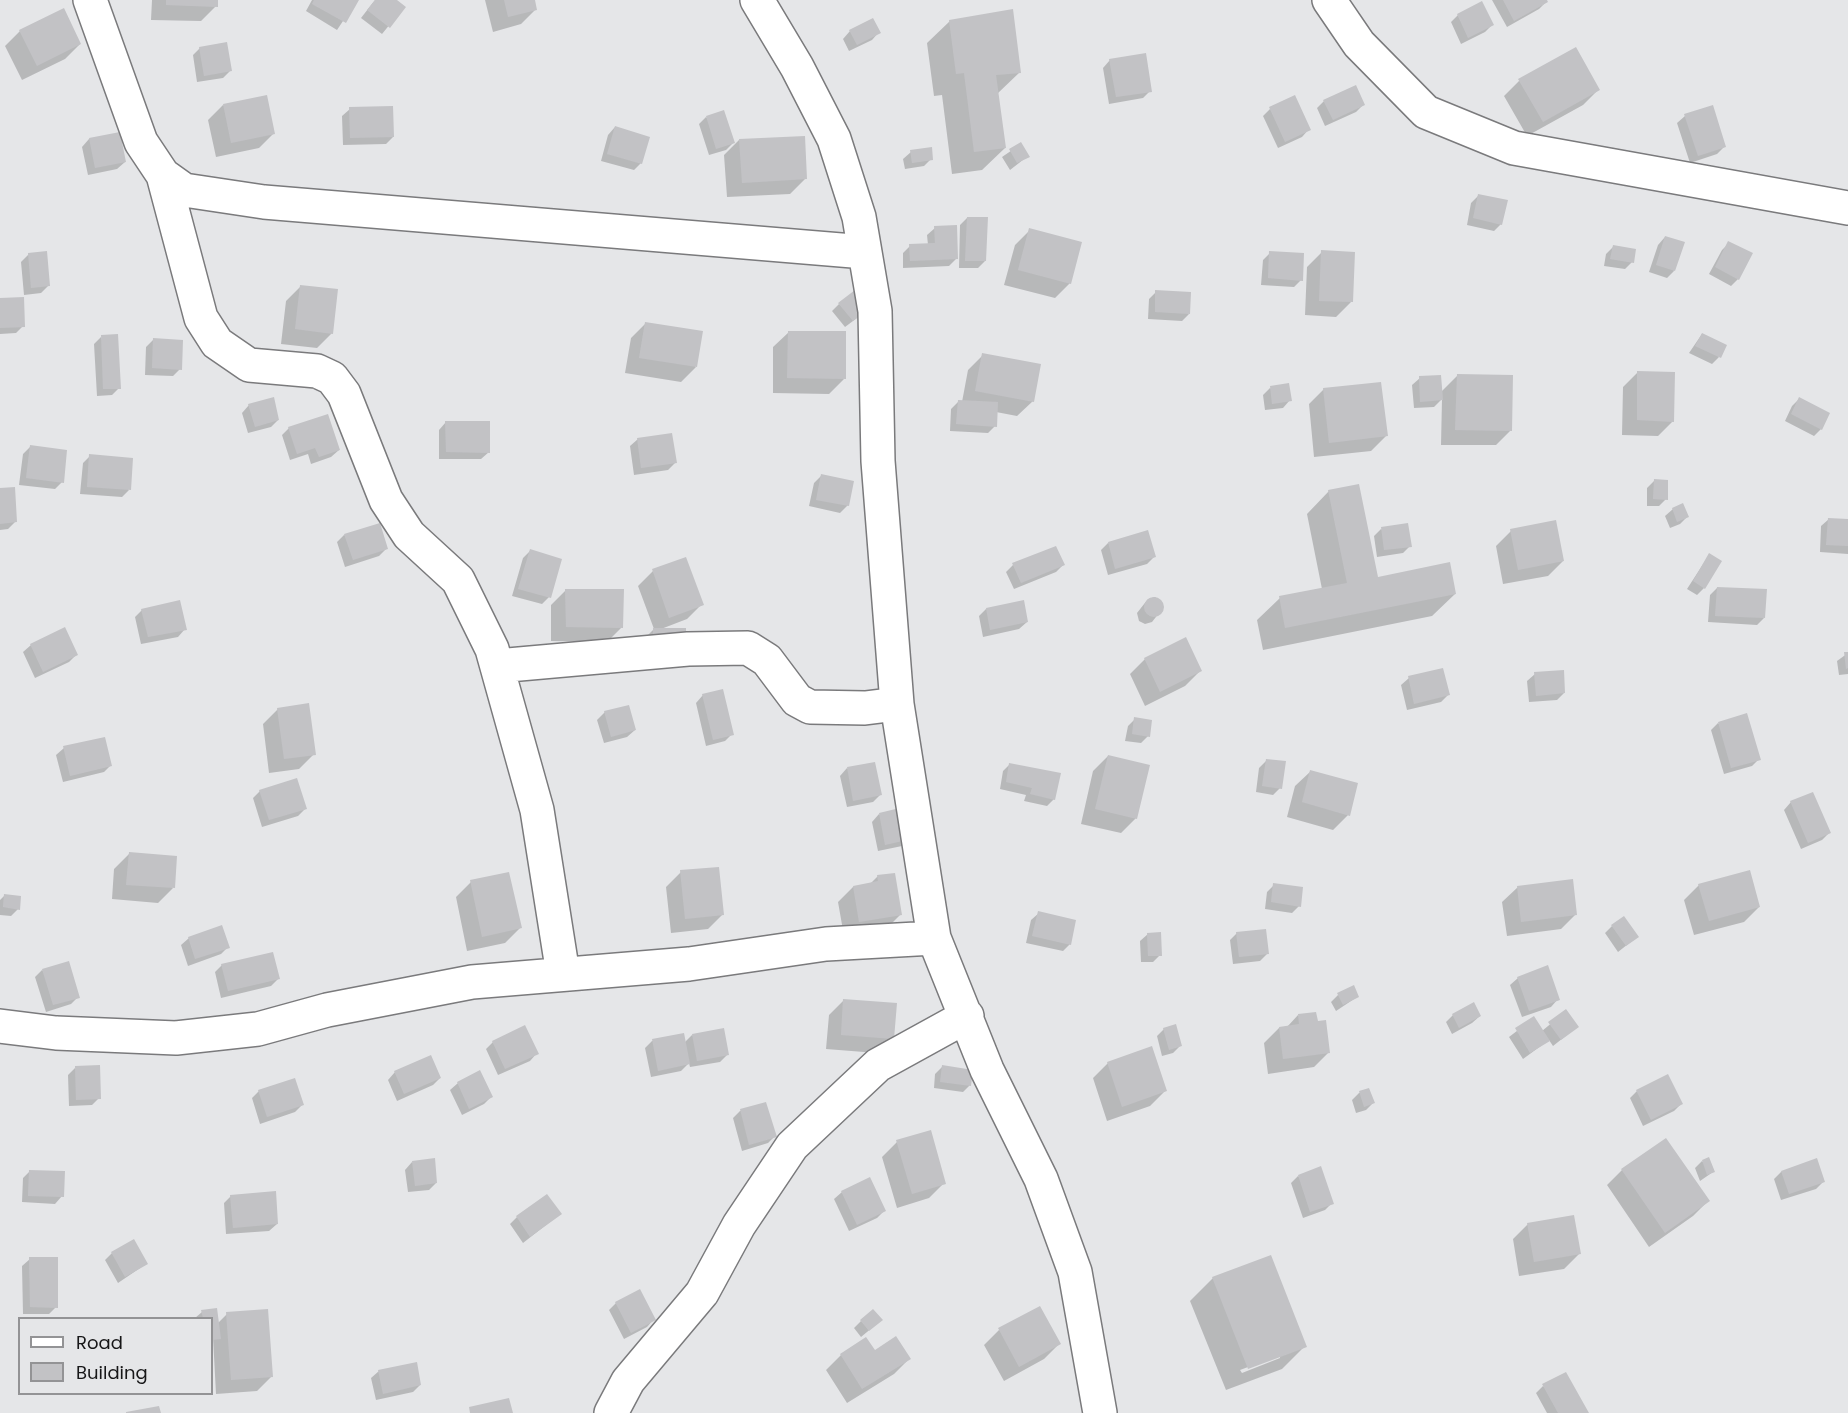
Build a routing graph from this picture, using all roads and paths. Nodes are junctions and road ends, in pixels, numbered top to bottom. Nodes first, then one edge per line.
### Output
1 (90, 0) edge
2 (757, 0) edge
3 (1329, 0) edge
4 (163, 175) junction
5 (1848, 208) edge
6 (866, 252) junction
7 (497, 666) junction
8 (897, 704) junction
9 (934, 938) junction
10 (563, 974) junction
11 (967, 1016) junction
12 (0, 1026) edge
13 (611, 1413) edge
14 (1100, 1413) edge

1 - 4 street
2 - 6 street
3 - 5 street
4 - 6 street
4 - 7 street
6 - 8 street
7 - 8 street
7 - 10 street
8 - 9 street
9 - 10 street
9 - 11 street
10 - 12 street
11 - 13 street
11 - 14 street

